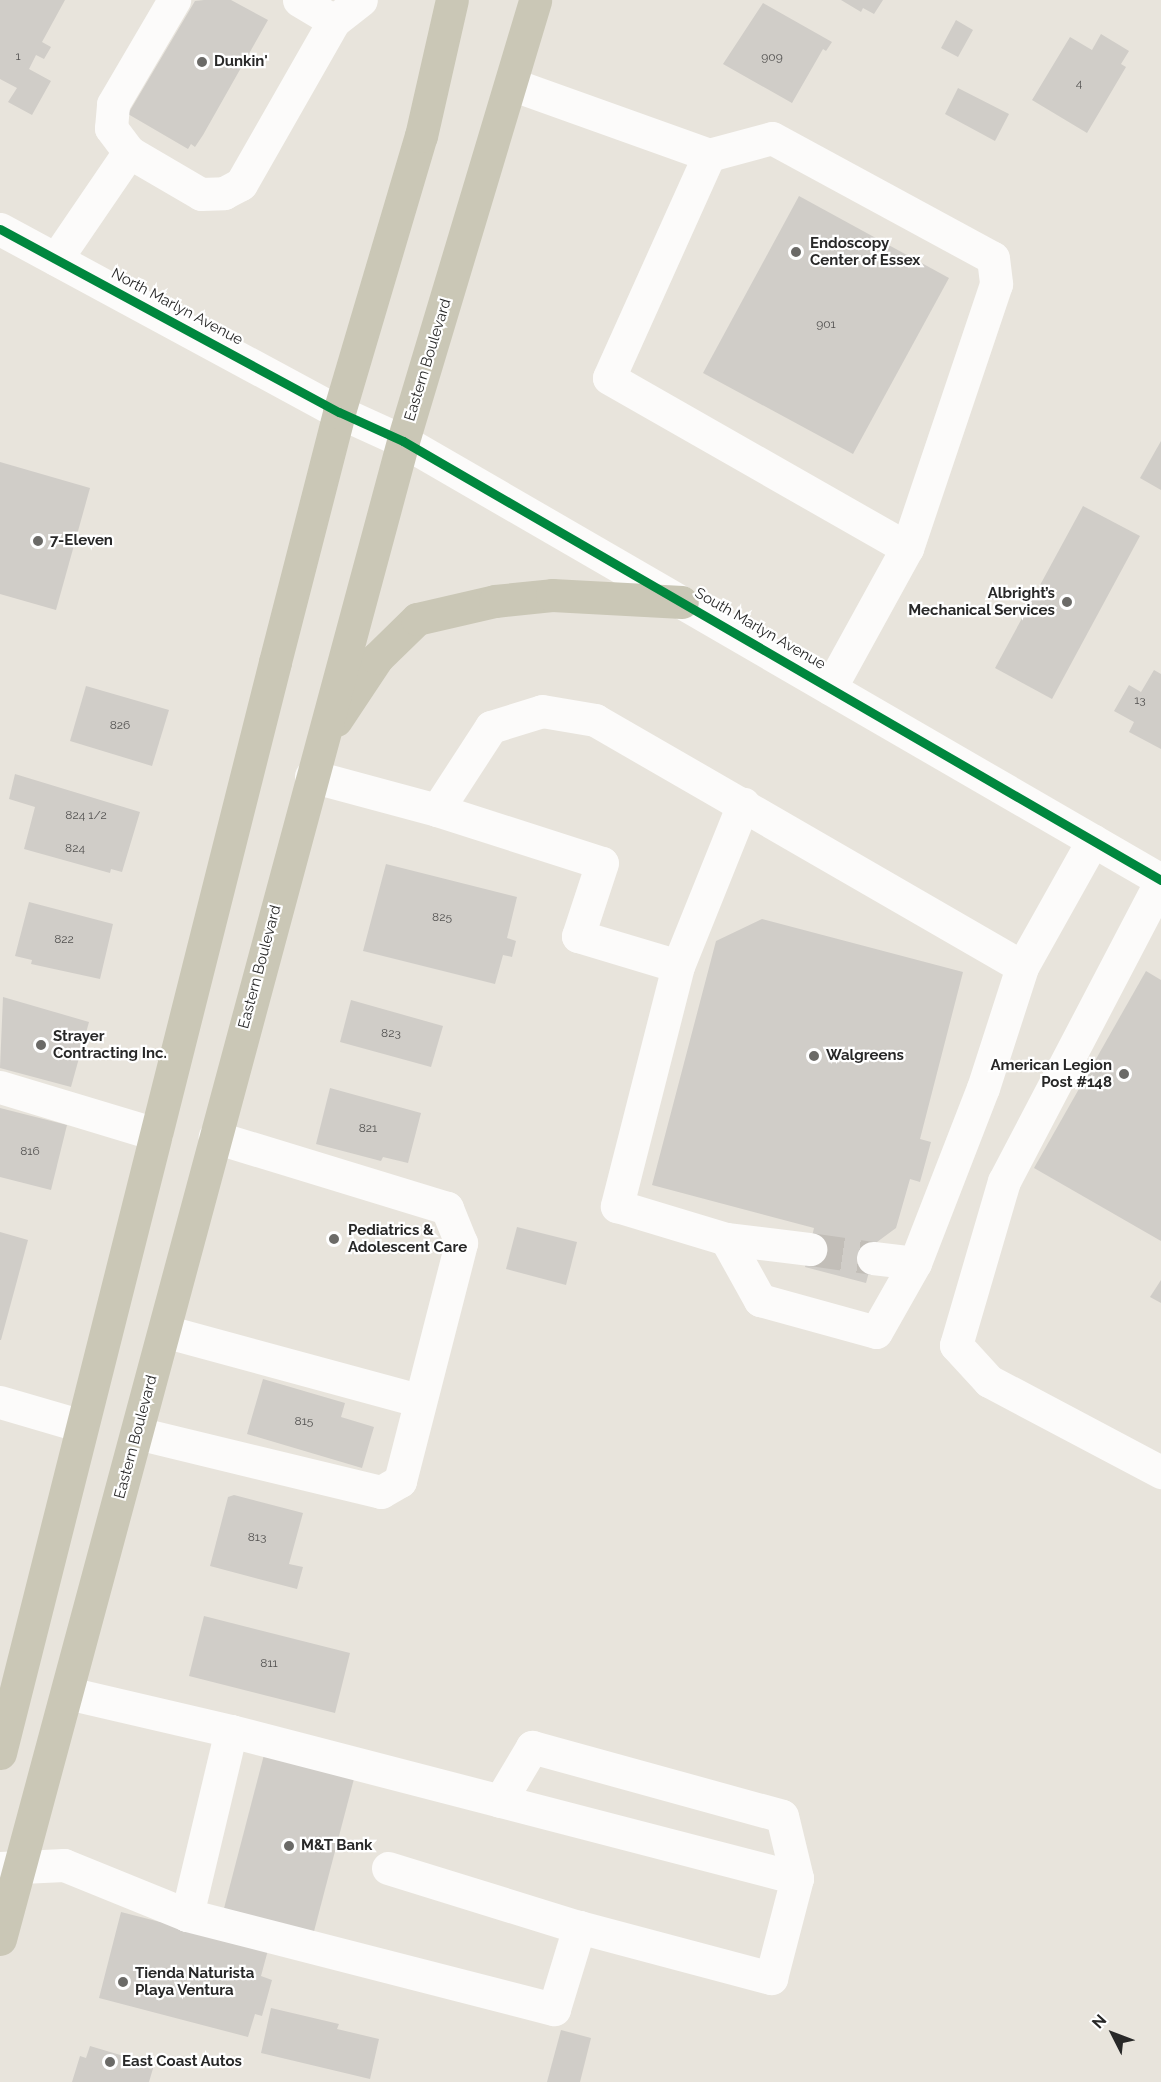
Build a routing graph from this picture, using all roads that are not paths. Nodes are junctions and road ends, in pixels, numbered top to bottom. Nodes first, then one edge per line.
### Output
1 (174, 0) edge
2 (299, 0) edge
3 (361, 0) edge
4 (452, 0) edge
5 (539, 7) edge
6 (334, 21) junction
7 (512, 84) junction
8 (129, 153) junction
9 (710, 155) junction
10 (0, 229) edge
11 (56, 259) junction
12 (339, 412) junction
13 (403, 441) junction
14 (907, 548) junction
15 (682, 602) junction
16 (830, 687) junction
17 (320, 744) junction
18 (311, 776) junction
19 (743, 804) junction
20 (438, 810) junction
21 (1093, 840) junction
22 (1161, 880) edge
23 (678, 966) junction
24 (1022, 967) junction
25 (0, 1087) edge
26 (156, 1134) junction
27 (215, 1137) junction
28 (726, 1239) junction
29 (810, 1249) tunnel mouth
30 (873, 1258) tunnel mouth
31 (915, 1263) junction
32 (164, 1331) junction
33 (418, 1400) junction
34 (0, 1402) edge
35 (82, 1426) junction
36 (137, 1433) junction
37 (1161, 1472) edge
38 (68, 1693) junction
39 (5, 1713) edge
40 (231, 1731) junction
41 (0, 1753) edge
42 (500, 1801) junction
43 (9, 1867) edge
44 (388, 1868) dead end
45 (797, 1878) junction
46 (187, 1916) junction
47 (579, 1927) junction
48 (0, 1939) edge

1 - 8 street
2 - 6 street
3 - 6 street
4 - 12 main road
5 - 7 main road, Eastern Boulevard
6 - 8 street
7 - 9 street
7 - 13 main road, Eastern Boulevard
8 - 11 street
9 - 14 street
9 - 14 street
10 - 11 street, North Marlyn Avenue
11 - 12 street, North Marlyn Avenue
12 - 13 street, South Marlyn Avenue
12 - 26 main road
13 - 15 street, South Marlyn Avenue
13 - 17 main road, Eastern Boulevard
14 - 16 street
15 - 16 street, South Marlyn Avenue
15 - 17 main road
16 - 21 street, South Marlyn Avenue
17 - 18 main road, Eastern Boulevard
18 - 20 street
18 - 27 main road, Eastern Boulevard
19 - 20 street
19 - 23 street
19 - 24 street
20 - 23 street
21 - 22 street, South Marlyn Avenue
21 - 24 street
22 - 37 street
23 - 28 street
24 - 31 street
25 - 26 street
26 - 35 main road
27 - 32 main road, Eastern Boulevard
27 - 33 street
28 - 29 street
28 - 31 street
30 - 31 street
32 - 33 street
32 - 36 main road, Eastern Boulevard
33 - 36 street
34 - 35 street
35 - 39 main road
36 - 38 main road, Eastern Boulevard
38 - 40 street
38 - 43 main road, Eastern Boulevard
39 - 41 main road
40 - 42 street
40 - 46 street
42 - 45 street
42 - 45 street
43 - 46 street
43 - 48 main road, Eastern Boulevard
44 - 47 street
45 - 47 street
46 - 47 street

